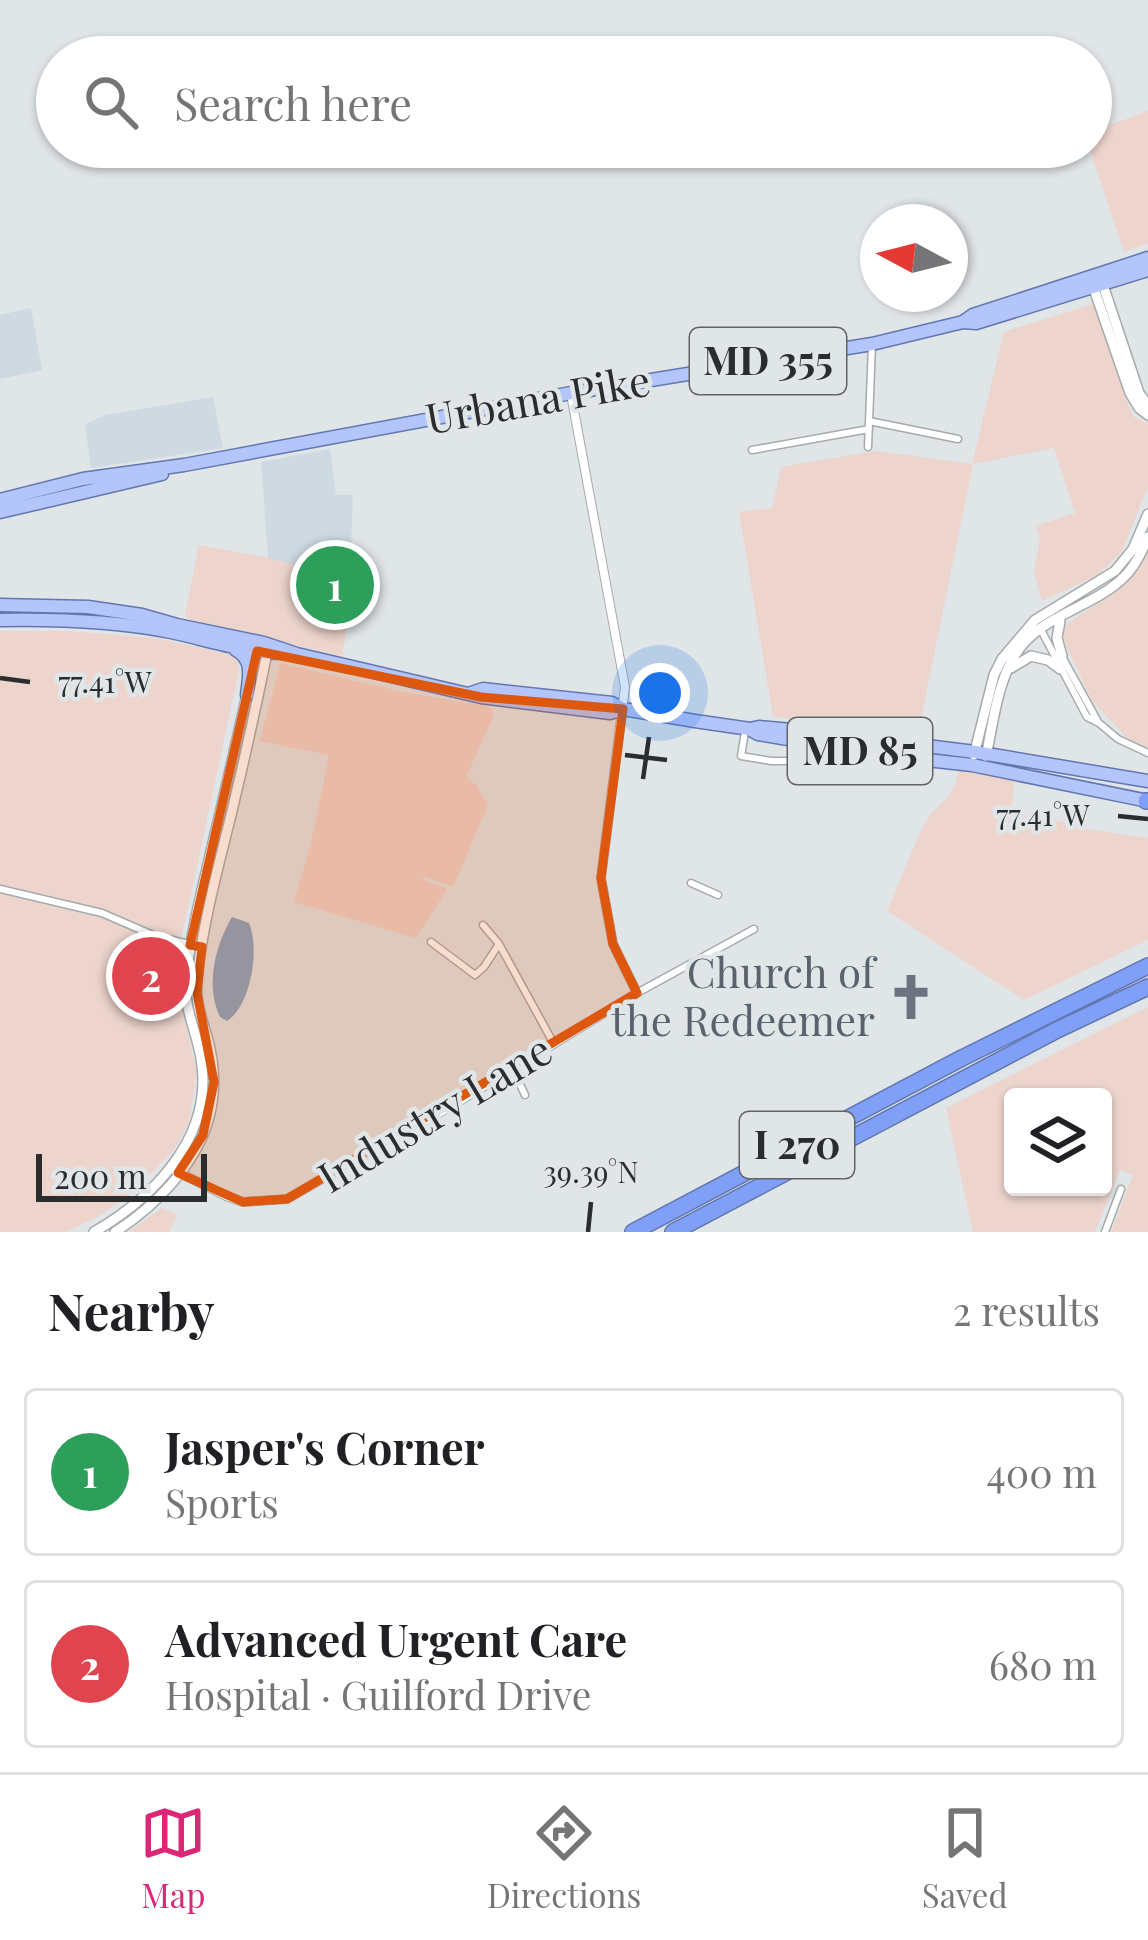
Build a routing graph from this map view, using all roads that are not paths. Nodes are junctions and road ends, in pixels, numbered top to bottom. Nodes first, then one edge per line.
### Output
1 (1148, 258) edge
2 (1148, 270) edge
3 (1097, 283) junction
4 (872, 344) junction
5 (571, 393) junction
6 (1148, 410) edge
7 (869, 425) junction
8 (958, 439) dead end
9 (868, 447) dead end
10 (752, 450) dead end
11 (184, 465) junction
12 (0, 500) edge
13 (0, 512) edge
14 (1148, 514) edge
15 (1148, 537) edge
16 (0, 605) edge
17 (1066, 615) junction
18 (0, 620) edge
19 (1041, 622) junction
20 (212, 641) junction
21 (263, 649) junction
22 (1061, 656) junction
23 (1060, 669) junction
24 (1007, 672) junction
25 (247, 695) junction
26 (623, 709) junction
27 (1099, 723) junction
28 (748, 729) junction
29 (1148, 753) edge
30 (979, 759) junction
31 (809, 761) dead end
32 (1148, 781) edge
33 (1147, 801) edge
34 (691, 883) dead end
35 (0, 889) edge
36 (718, 895) dead end
37 (483, 925) dead end
38 (754, 929) dead end
39 (431, 942) dead end
40 (499, 944) junction
41 (196, 946) junction
42 (1148, 966) edge
43 (1148, 988) edge
44 (637, 993) junction
45 (554, 1044) junction
46 (512, 1069) junction
47 (525, 1095) dead end
48 (174, 1171) junction
49 (1121, 1189) dead end
50 (94, 1232) edge
51 (115, 1232) edge
52 (633, 1232) edge
53 (673, 1232) edge
54 (1105, 1232) edge

1 - 3 main road, Urbana Pike / MD 355
2 - 3 main road, Urbana Pike / MD 355
3 - 4 main road, Urbana Pike / MD 355
3 - 6 main road
4 - 5 main road, Urbana Pike / MD 355
4 - 7 street
5 - 11 main road, Urbana Pike / MD 355
5 - 26 street
7 - 8 street
7 - 9 street
7 - 10 street
11 - 12 main road, Urbana Pike / MD 355
11 - 13 main road, Urbana Pike / MD 355
14 - 19 main road
15 - 17 main road
16 - 21 main road, MD 85
17 - 19 main road
17 - 22 main road
18 - 20 main road, MD 85
19 - 22 street
19 - 23 street
19 - 24 main road
19 - 30 main road
20 - 21 main road, MD 85
20 - 25 main road
21 - 25 main road
21 - 26 main road, MD 85
21 - 41 main road
22 - 27 street
23 - 24 main road
23 - 27 street
24 - 30 main road
25 - 41 main road
26 - 28 main road, MD 85
26 - 44 street
27 - 29 street
28 - 30 main road, MD 85
28 - 31 street
30 - 32 main road, MD 85
30 - 33 main road, MD 85
34 - 36 street
35 - 41 street
37 - 40 street
38 - 44 street, Industry Lane
39 - 40 street
40 - 45 street
41 - 48 main road
42 - 52 highway, I 270
43 - 53 highway, I 270
44 - 45 street, Industry Lane
45 - 46 street, Industry Lane
46 - 47 street
46 - 48 street, Industry Lane
48 - 50 main road
48 - 51 main road
49 - 54 street

